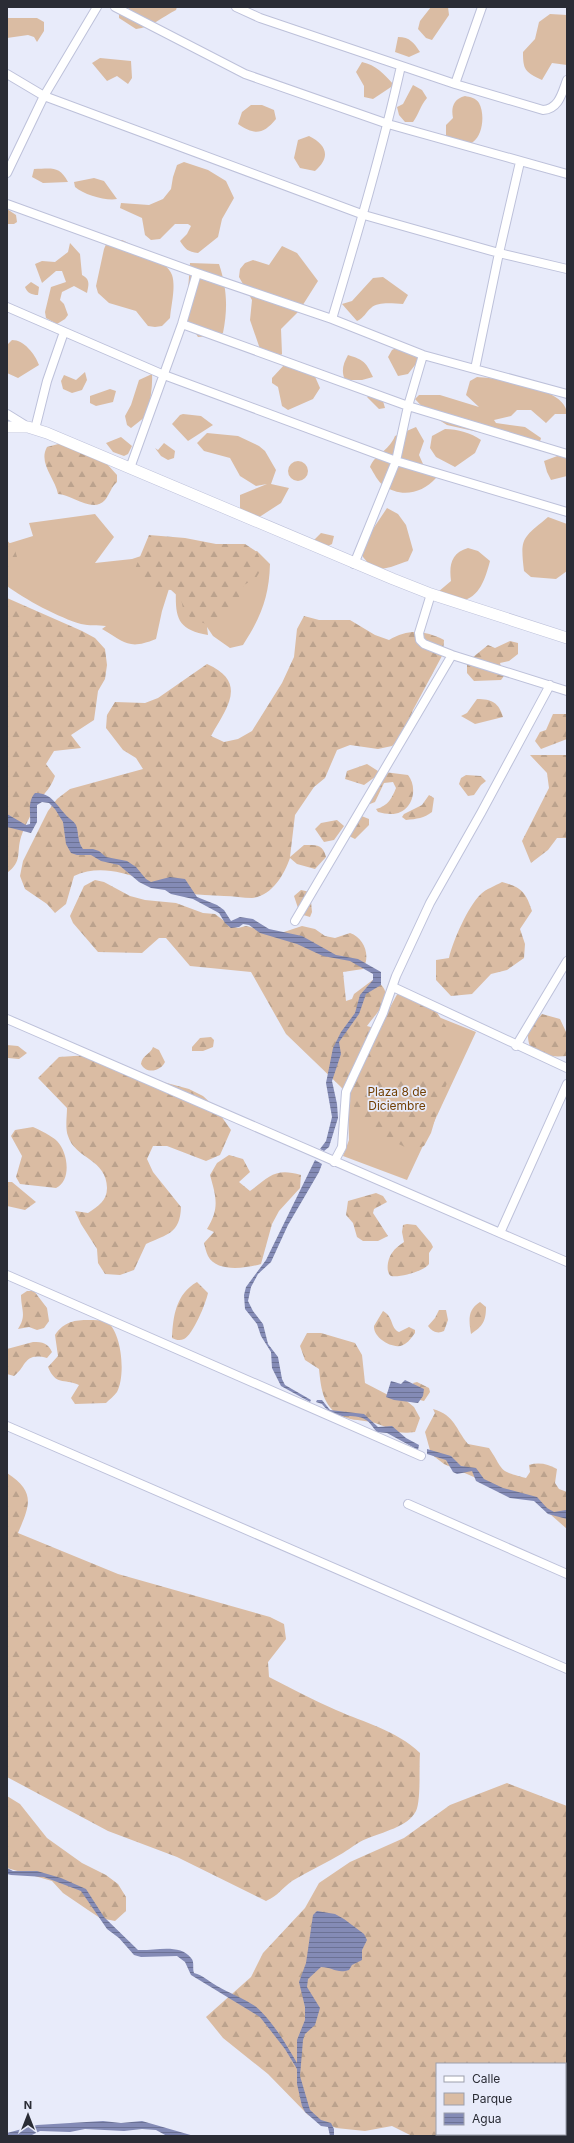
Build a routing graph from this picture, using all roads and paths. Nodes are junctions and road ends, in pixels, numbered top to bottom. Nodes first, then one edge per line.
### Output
1 (97, 7) edge
2 (115, 7) edge
3 (236, 7) edge
4 (482, 7) edge
5 (401, 66) junction
6 (7, 74) edge
7 (567, 80) edge
8 (455, 84) junction
9 (44, 96) junction
10 (388, 124) junction
11 (520, 162) junction
12 (7, 173) edge
13 (567, 174) edge
14 (7, 204) edge
15 (364, 215) junction
16 (499, 253) junction
17 (567, 269) edge
18 (197, 273) junction
19 (7, 307) edge
20 (332, 318) junction
21 (182, 324) junction
22 (64, 332) junction
23 (422, 354) junction
24 (475, 368) junction
25 (164, 375) junction
26 (567, 394) edge
27 (408, 406) junction
28 (7, 414) edge
29 (7, 427) edge
30 (31, 428) junction
31 (567, 454) edge
32 (396, 460) junction
33 (130, 468) junction
34 (567, 512) edge
35 (354, 564) junction
36 (431, 594) junction
37 (567, 638) edge
38 (452, 654) junction
39 (550, 685) junction
40 (567, 691) edge
41 (295, 921) dead end
42 (567, 961) edge
43 (393, 987) junction
44 (7, 1019) edge
45 (516, 1046) junction
46 (567, 1068) edge
47 (567, 1084) edge
48 (334, 1162) junction
49 (500, 1233) junction
50 (567, 1262) edge
51 (7, 1275) edge
52 (7, 1426) edge
53 (421, 1456) dead end
54 (408, 1504) dead end
55 (567, 1574) edge
56 (567, 1669) edge

1 - 9 street
2 - 10 street
3 - 5 street
4 - 8 street
5 - 8 street
5 - 10 street
6 - 9 street
7 - 8 street
9 - 12 street
9 - 15 street
10 - 11 street
10 - 15 street
11 - 13 street
11 - 16 street
14 - 18 street
15 - 16 street
15 - 20 street
16 - 17 street
16 - 24 street
18 - 20 street
18 - 21 street
19 - 22 street
20 - 23 street
21 - 25 street
21 - 27 street
22 - 25 street
22 - 30 street
23 - 24 street
23 - 27 street
24 - 26 street
25 - 32 street
25 - 33 street
27 - 31 street
27 - 32 street
28 - 30 street
29 - 30 main road
30 - 33 main road
32 - 34 street
32 - 35 street
33 - 35 main road
35 - 36 main road
36 - 37 main road
36 - 38 street
38 - 39 street
38 - 41 street
39 - 40 street
39 - 43 street
42 - 45 street
43 - 45 street
43 - 48 street
44 - 48 street
45 - 46 street
47 - 49 street
48 - 49 street
49 - 50 street
51 - 53 street
52 - 56 street
54 - 55 street

